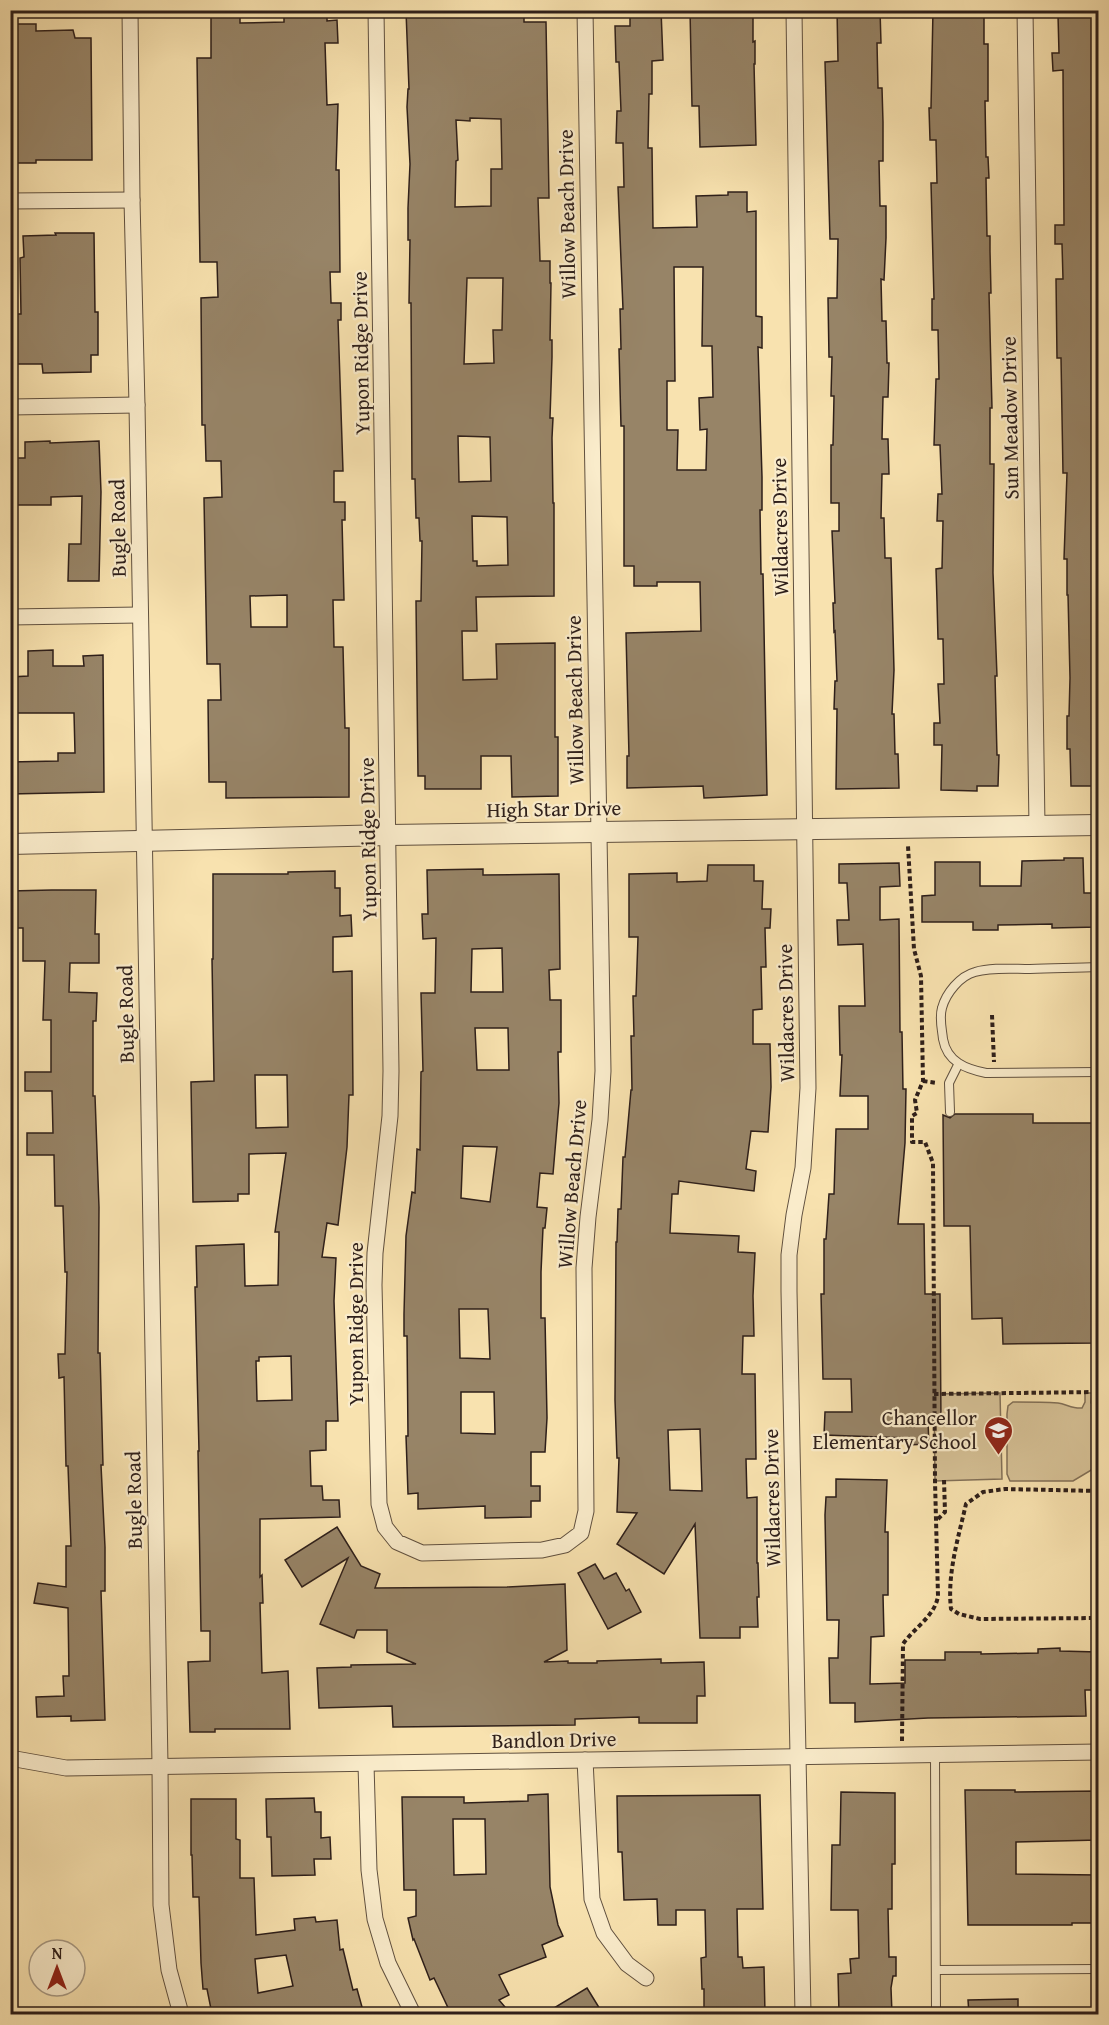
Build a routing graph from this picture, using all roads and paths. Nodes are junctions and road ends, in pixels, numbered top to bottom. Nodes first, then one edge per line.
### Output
1 (130, 10) edge
2 (376, 10) edge
3 (585, 10) edge
4 (794, 10) edge
5 (1025, 10) edge
6 (132, 200) junction
7 (10, 201) edge
8 (137, 405) junction
9 (10, 408) edge
10 (140, 615) junction
11 (10, 617) edge
12 (1098, 825) edge
13 (1037, 826) junction
14 (907, 827) junction
15 (805, 830) junction
16 (598, 833) junction
17 (389, 835) junction
18 (144, 842) junction
19 (10, 844) edge
20 (1098, 968) edge
21 (992, 1015) dead end
22 (958, 1065) junction
23 (1098, 1071) edge
24 (1004, 1073) junction
25 (950, 1112) dead end
26 (1098, 1392) edge
27 (934, 1394) junction
28 (944, 1480) dead end
29 (1098, 1491) edge
30 (938, 1520) junction
31 (514, 1551) joint
32 (1098, 1618) edge
33 (1098, 1752) edge
34 (934, 1755) junction
35 (902, 1756) junction
36 (10, 1758) edge
37 (797, 1758) junction
38 (585, 1760) junction
39 (366, 1764) junction
40 (160, 1766) junction
41 (1098, 1969) edge
42 (936, 1970) junction
43 (646, 1978) dead end
44 (181, 2014) edge
45 (413, 2014) edge
46 (803, 2014) edge
47 (936, 2014) edge

1 - 6 street, Bugle Road
2 - 17 street, Yupon Ridge Drive
3 - 16 street, Willow Beach Drive
4 - 15 street, Wildacres Drive
5 - 13 street, Sun Meadow Drive
6 - 7 street
6 - 8 street, Bugle Road
8 - 9 street
8 - 10 street, Bugle Road
10 - 11 street
10 - 18 street, Bugle Road
12 - 13 street, High Star Drive
13 - 14 street, High Star Drive
14 - 15 street, High Star Drive
14 - 27 path
15 - 16 street, High Star Drive
15 - 37 street, Wildacres Drive
16 - 17 street, High Star Drive
16 - 31 street, Willow Beach Drive
17 - 18 street, High Star Drive
17 - 31 street, Yupon Ridge Drive
18 - 19 street, High Star Drive
18 - 40 street, Bugle Road
20 - 22 lane
21 - 24 path
22 - 24 lane
22 - 25 lane
23 - 24 lane
26 - 27 path
27 - 30 path
28 - 30 path
29 - 32 path
30 - 35 path
33 - 34 street, Bandlon Drive
34 - 35 street, Bandlon Drive
34 - 42 lane
35 - 37 street, Bandlon Drive
36 - 40 street, Bandlon Drive
37 - 38 street, Bandlon Drive
37 - 46 street, Wildacres Drive
38 - 39 street, Bandlon Drive
38 - 43 street
39 - 40 street, Bandlon Drive
39 - 45 street
40 - 44 street, Bugle Road
41 - 42 lane
42 - 47 lane

